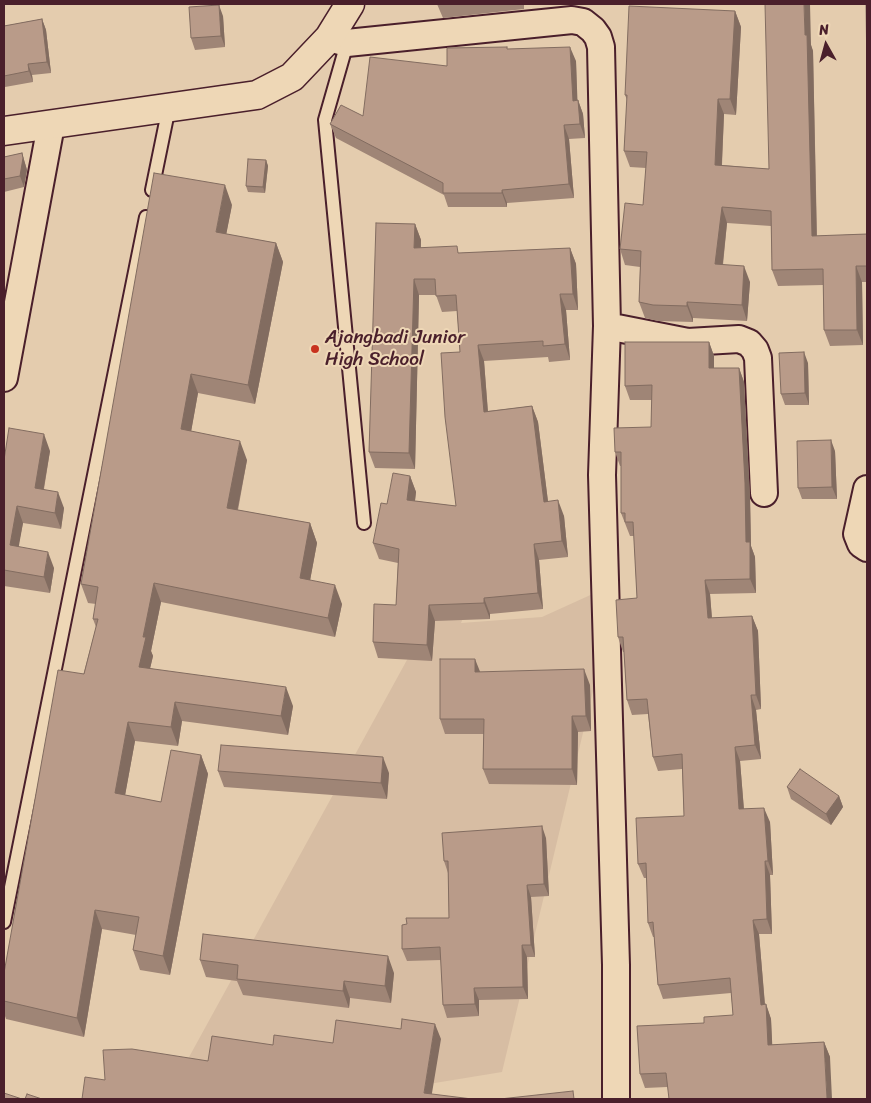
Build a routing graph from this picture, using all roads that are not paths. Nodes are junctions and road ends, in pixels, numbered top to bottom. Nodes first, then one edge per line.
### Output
1 (350, 4) edge
2 (338, 41) junction
3 (169, 107) junction
4 (51, 125) junction
5 (4, 132) edge
6 (607, 326) junction
7 (4, 378) edge
8 (867, 489) edge
9 (764, 493) dead end
10 (364, 523) dead end
11 (867, 548) edge
12 (4, 922) edge
13 (616, 1099) edge

1 - 2 street
2 - 3 street
2 - 6 street
2 - 10 lane
3 - 4 street
3 - 12 lane
4 - 5 street
4 - 7 street
6 - 9 street
6 - 13 street
8 - 11 street

